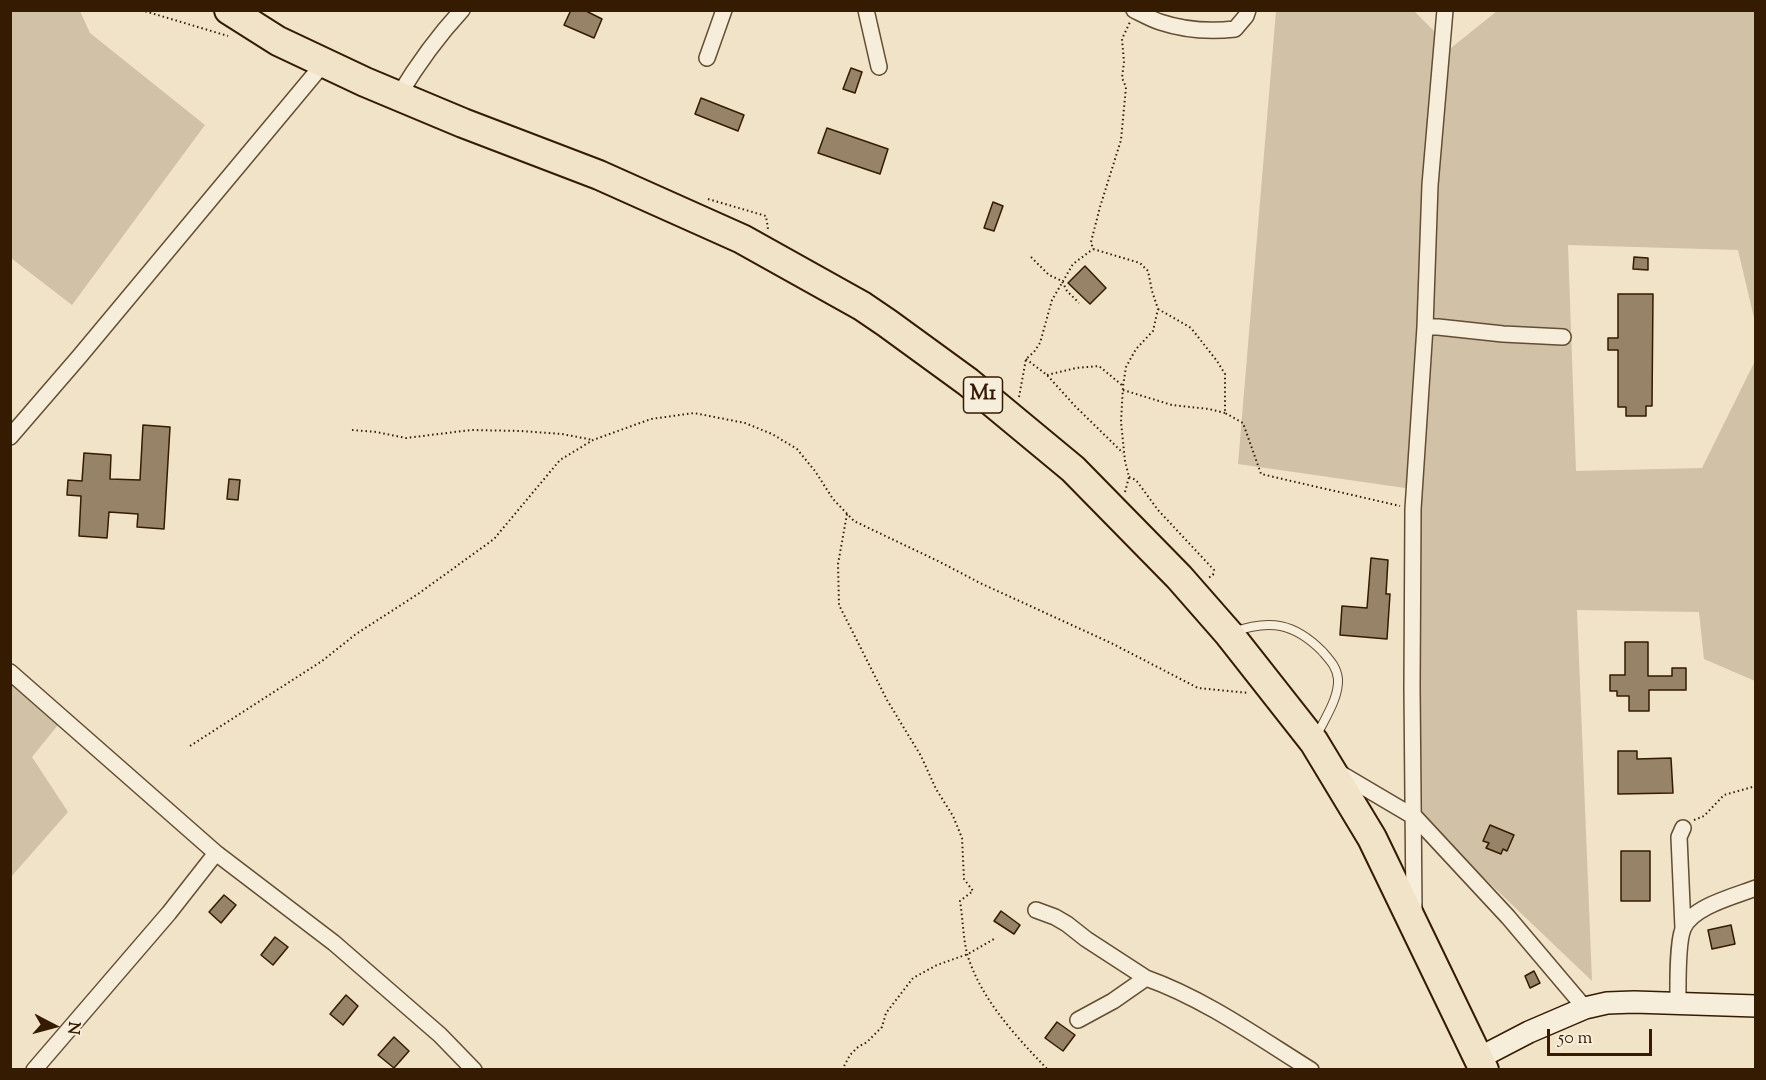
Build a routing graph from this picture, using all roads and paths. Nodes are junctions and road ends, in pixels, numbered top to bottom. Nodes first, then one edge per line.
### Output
1 (141, 10) edge
2 (462, 10) edge
3 (724, 10) edge
4 (866, 10) edge
5 (1248, 10) edge
6 (1445, 10) edge
7 (1132, 16) edge
8 (231, 24) edge
9 (706, 58) dead end
10 (324, 63) junction
11 (879, 67) dead end
12 (399, 96) junction
13 (1093, 249) junction
14 (1031, 257) dead end
15 (1062, 281) junction
16 (1079, 303) dead end
17 (1158, 309) junction
18 (1425, 327) junction
19 (1563, 337) dead end
20 (1026, 359) junction
21 (1047, 375) junction
22 (1123, 388) junction
23 (1018, 402) dead end
24 (1225, 413) junction
25 (352, 429) dead end
26 (10, 437) edge
27 (593, 440) junction
28 (1124, 454) junction
29 (1129, 477) junction
30 (1413, 509) junction
31 (847, 514) junction
32 (1122, 517) junction
33 (1179, 577) junction
34 (1229, 634) junction
35 (10, 672) edge
36 (1278, 696) junction
37 (1314, 742) junction
38 (190, 746) dead end
39 (1329, 767) junction
40 (1755, 786) edge
41 (1413, 816) junction
42 (1683, 828) joint
43 (216, 853) junction
44 (1755, 888) edge
45 (1036, 910) dead end
46 (1414, 927) junction
47 (1683, 928) junction
48 (994, 939) dead end
49 (968, 954) junction
50 (1146, 978) junction
51 (1678, 1004) junction
52 (1755, 1006) edge
53 (1585, 1008) junction
54 (1078, 1020) dead end
55 (1481, 1064) edge
56 (34, 1070) edge
57 (474, 1070) edge
58 (842, 1070) edge
59 (1048, 1070) edge
60 (1311, 1070) edge

1 - 8 path
2 - 12 street
3 - 9 street
4 - 11 street
5 - 7 street
6 - 18 street
7 - 13 path
8 - 10 highway, M1
10 - 12 highway, M1
10 - 26 street
12 - 32 highway, M1
13 - 15 path
13 - 17 path
14 - 15 path
15 - 16 path
15 - 20 path
17 - 22 path
17 - 24 path
18 - 19 street
18 - 30 street
20 - 21 path
20 - 23 path
21 - 22 path
21 - 28 path
22 - 24 path
22 - 28 path
24 - 30 path
25 - 27 path
27 - 31 path
27 - 38 path
28 - 29 path
29 - 32 path
29 - 33 path
30 - 41 street
31 - 36 path
31 - 49 path
32 - 33 highway, M1
33 - 34 highway, M1
34 - 36 highway, M1
34 - 37 lane
35 - 43 street
36 - 37 highway, M1
37 - 39 highway, M1
39 - 41 street
39 - 46 highway, M1
40 - 42 path
41 - 46 street
41 - 53 street
42 - 47 street
43 - 56 street
43 - 57 street
44 - 47 street
45 - 50 street
46 - 55 highway, M1
47 - 51 street
48 - 49 path
49 - 58 path
49 - 59 path
50 - 54 street
50 - 60 street
51 - 52 street
51 - 53 street
53 - 55 street

